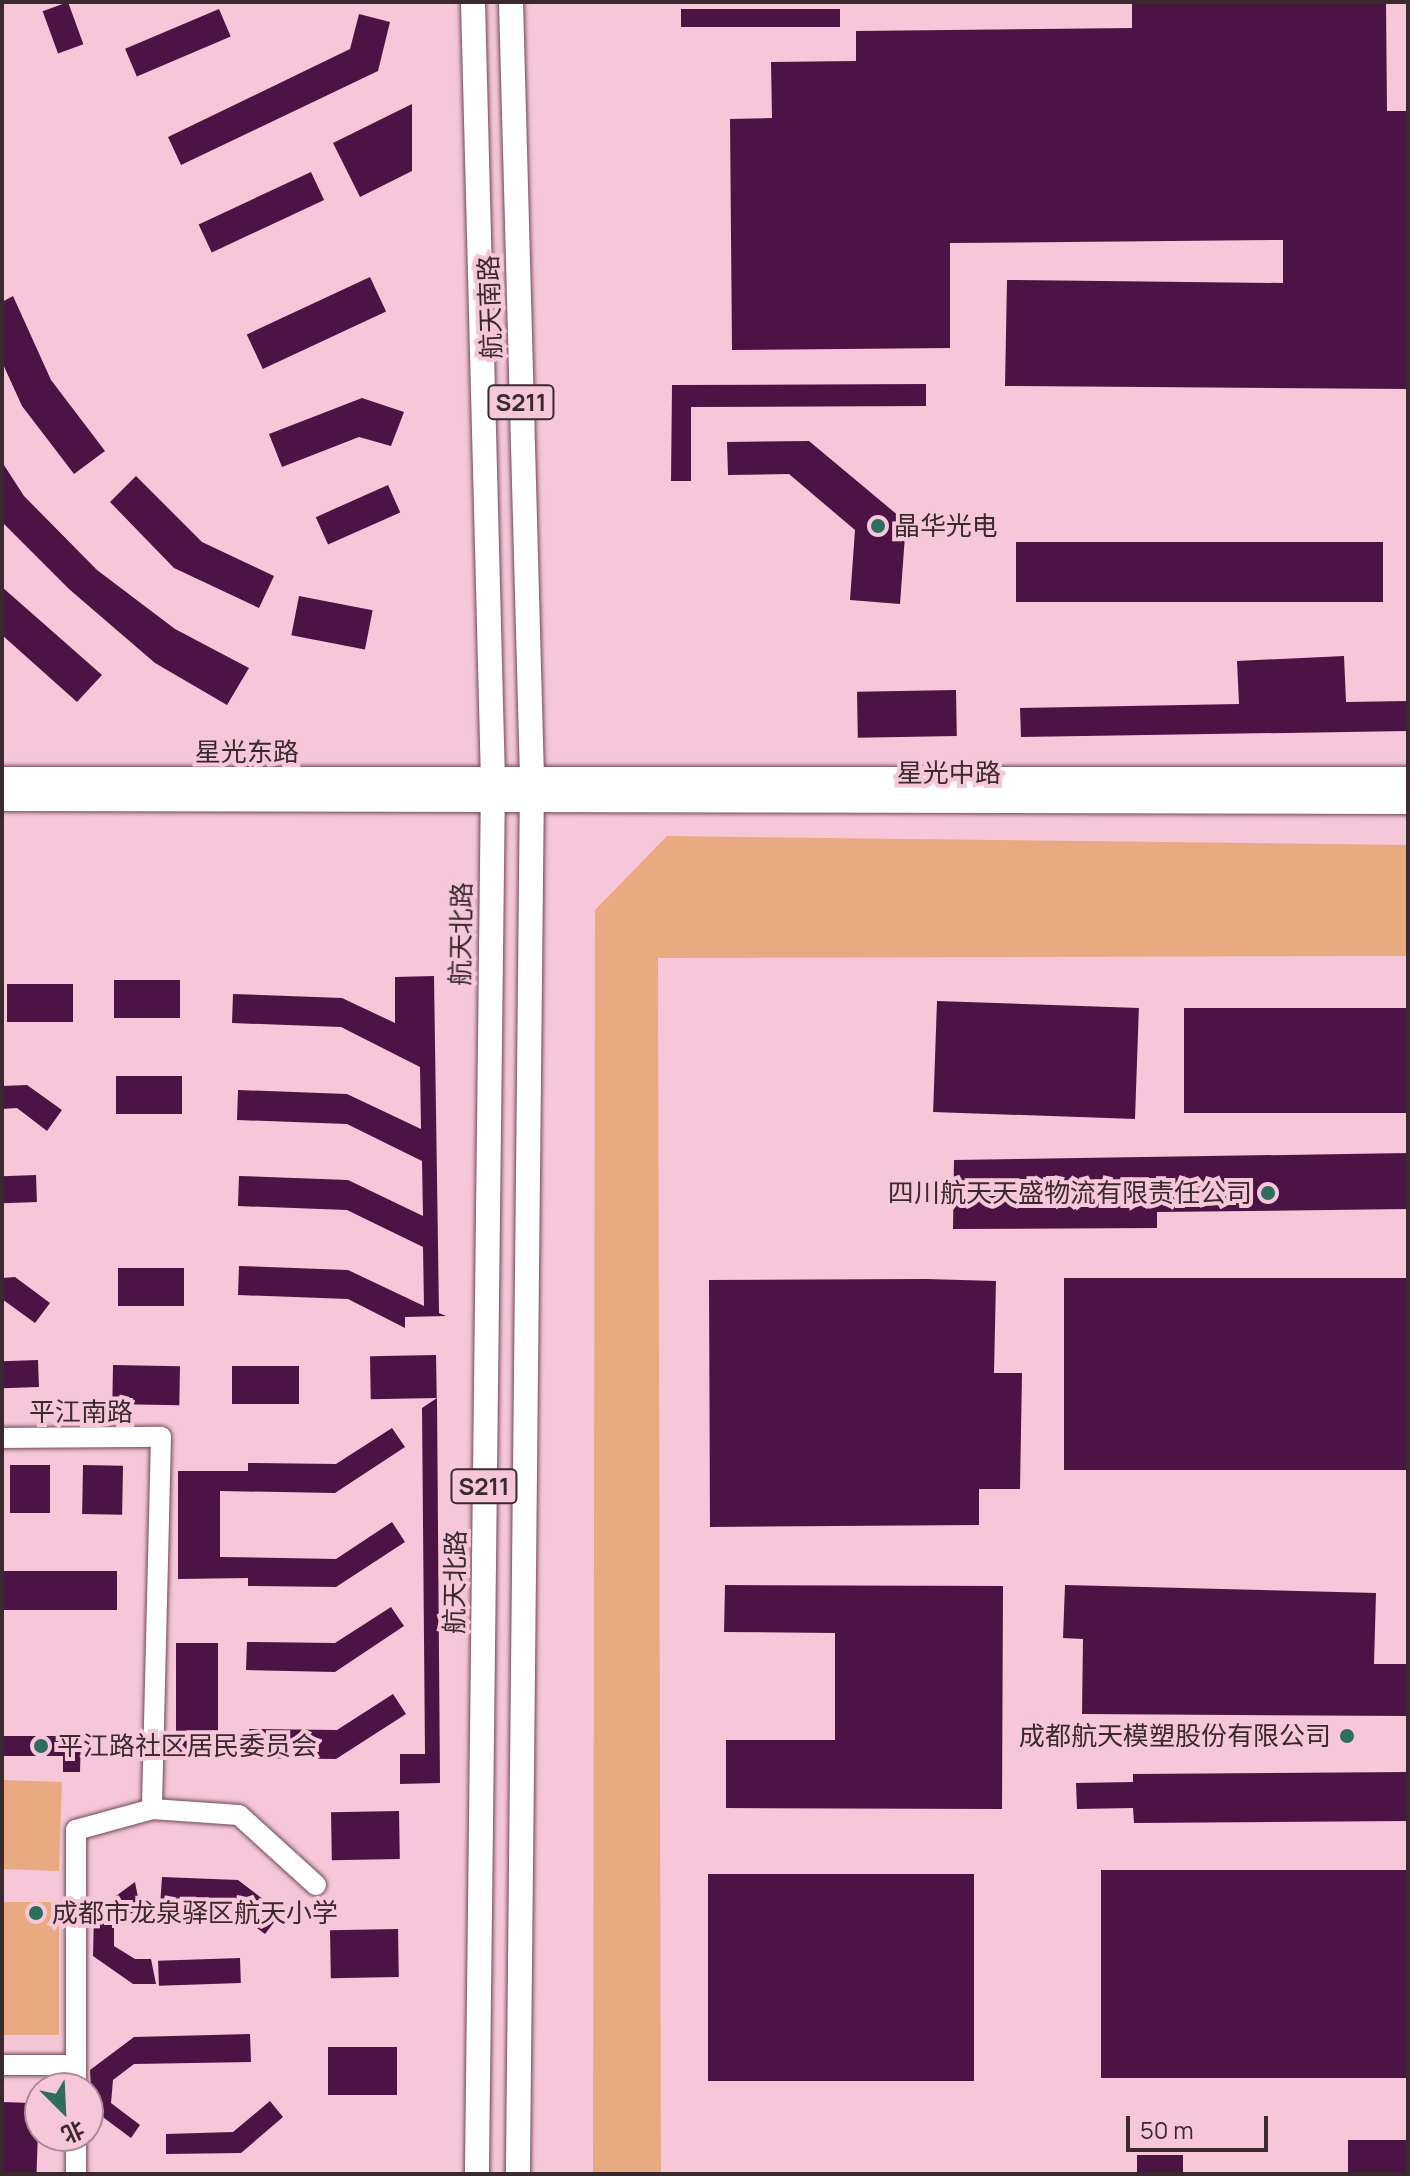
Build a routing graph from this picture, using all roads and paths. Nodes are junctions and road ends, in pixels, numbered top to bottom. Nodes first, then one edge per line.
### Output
1 (473, 2) edge
2 (511, 2) edge
3 (2, 779) edge
4 (1408, 779) edge
5 (492, 789) junction
6 (531, 791) junction
7 (2, 799) edge
8 (1408, 802) edge
9 (2, 1438) edge
10 (152, 1809) junction
11 (316, 1885) dead end
12 (2, 2065) edge
13 (76, 2065) junction
14 (76, 2072) edge
15 (76, 2152) edge
16 (76, 2174) edge
17 (477, 2174) edge
18 (518, 2174) edge

1 - 5 main road, 航天南路 / S211
2 - 6 main road, 航天南路 / S211
3 - 5 main road, 星光东路
4 - 6 main road, 星光中路
5 - 6 main road, 星光中路
5 - 7 main road, 星光东路
5 - 17 main road, 航天北路 / S211
6 - 8 main road, 星光中路
6 - 18 main road, S211
9 - 10 street, 平江南路
10 - 11 street
10 - 13 street
12 - 13 street
13 - 14 street
15 - 16 street

